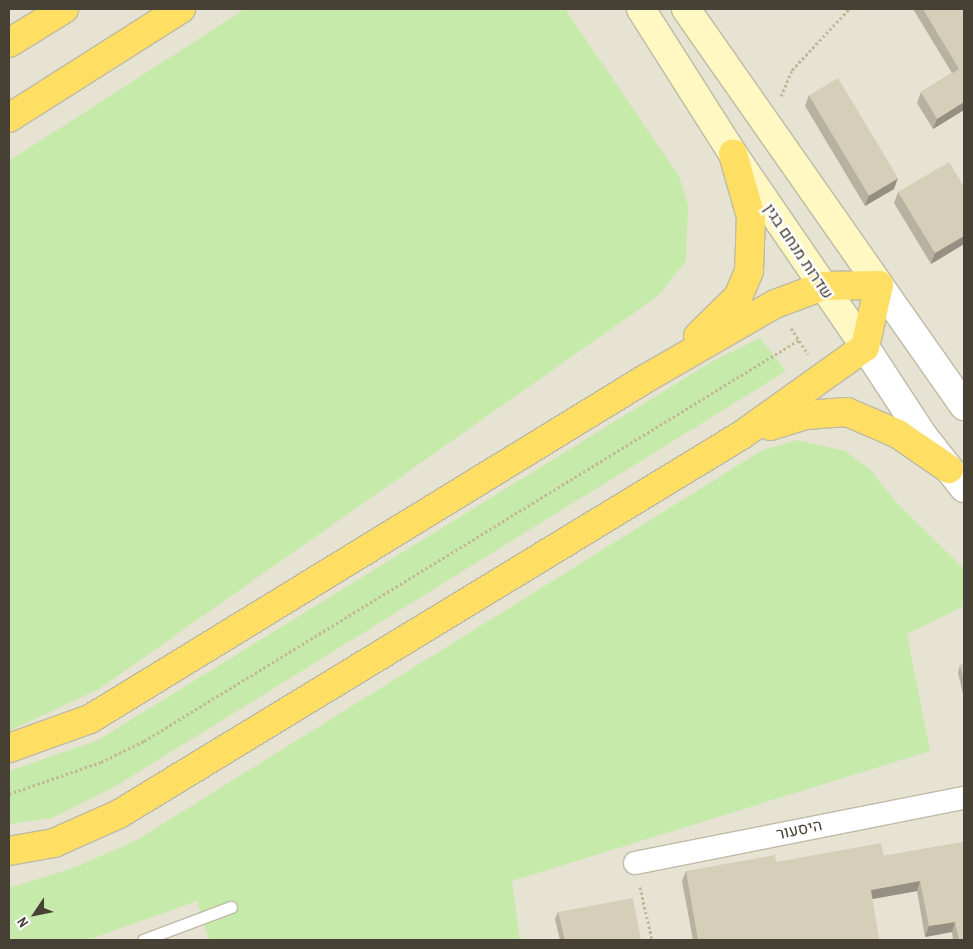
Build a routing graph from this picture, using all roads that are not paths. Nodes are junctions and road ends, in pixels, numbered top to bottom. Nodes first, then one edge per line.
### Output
1 (64, 9) edge
2 (181, 9) edge
3 (641, 9) edge
4 (686, 9) edge
5 (9, 43) edge
6 (70, 82) junction
7 (9, 118) edge
8 (9, 126) edge
9 (733, 154) junction
10 (879, 285) junction
11 (823, 286) junction
12 (865, 347) junction
13 (645, 379) junction
14 (964, 406) edge
15 (740, 436) junction
16 (957, 479) edge
17 (9, 748) edge
18 (964, 798) edge
19 (9, 851) edge
20 (635, 863) road end
21 (231, 907) dead end
22 (143, 940) edge

1 - 5 highway
2 - 6 highway
3 - 9 main road, שדרות מנחם בגין
4 - 10 main road
6 - 7 highway
6 - 8 highway
9 - 11 main road, שדרות מנחם בגין
9 - 13 highway
10 - 11 highway
10 - 12 highway
10 - 14 street
11 - 12 main road, שדרות מנחם בגין
11 - 13 highway
12 - 15 highway
12 - 16 street, שדרות מנחם בגין
13 - 17 highway
15 - 16 highway
15 - 19 highway
18 - 20 street, היסעור
21 - 22 lane

